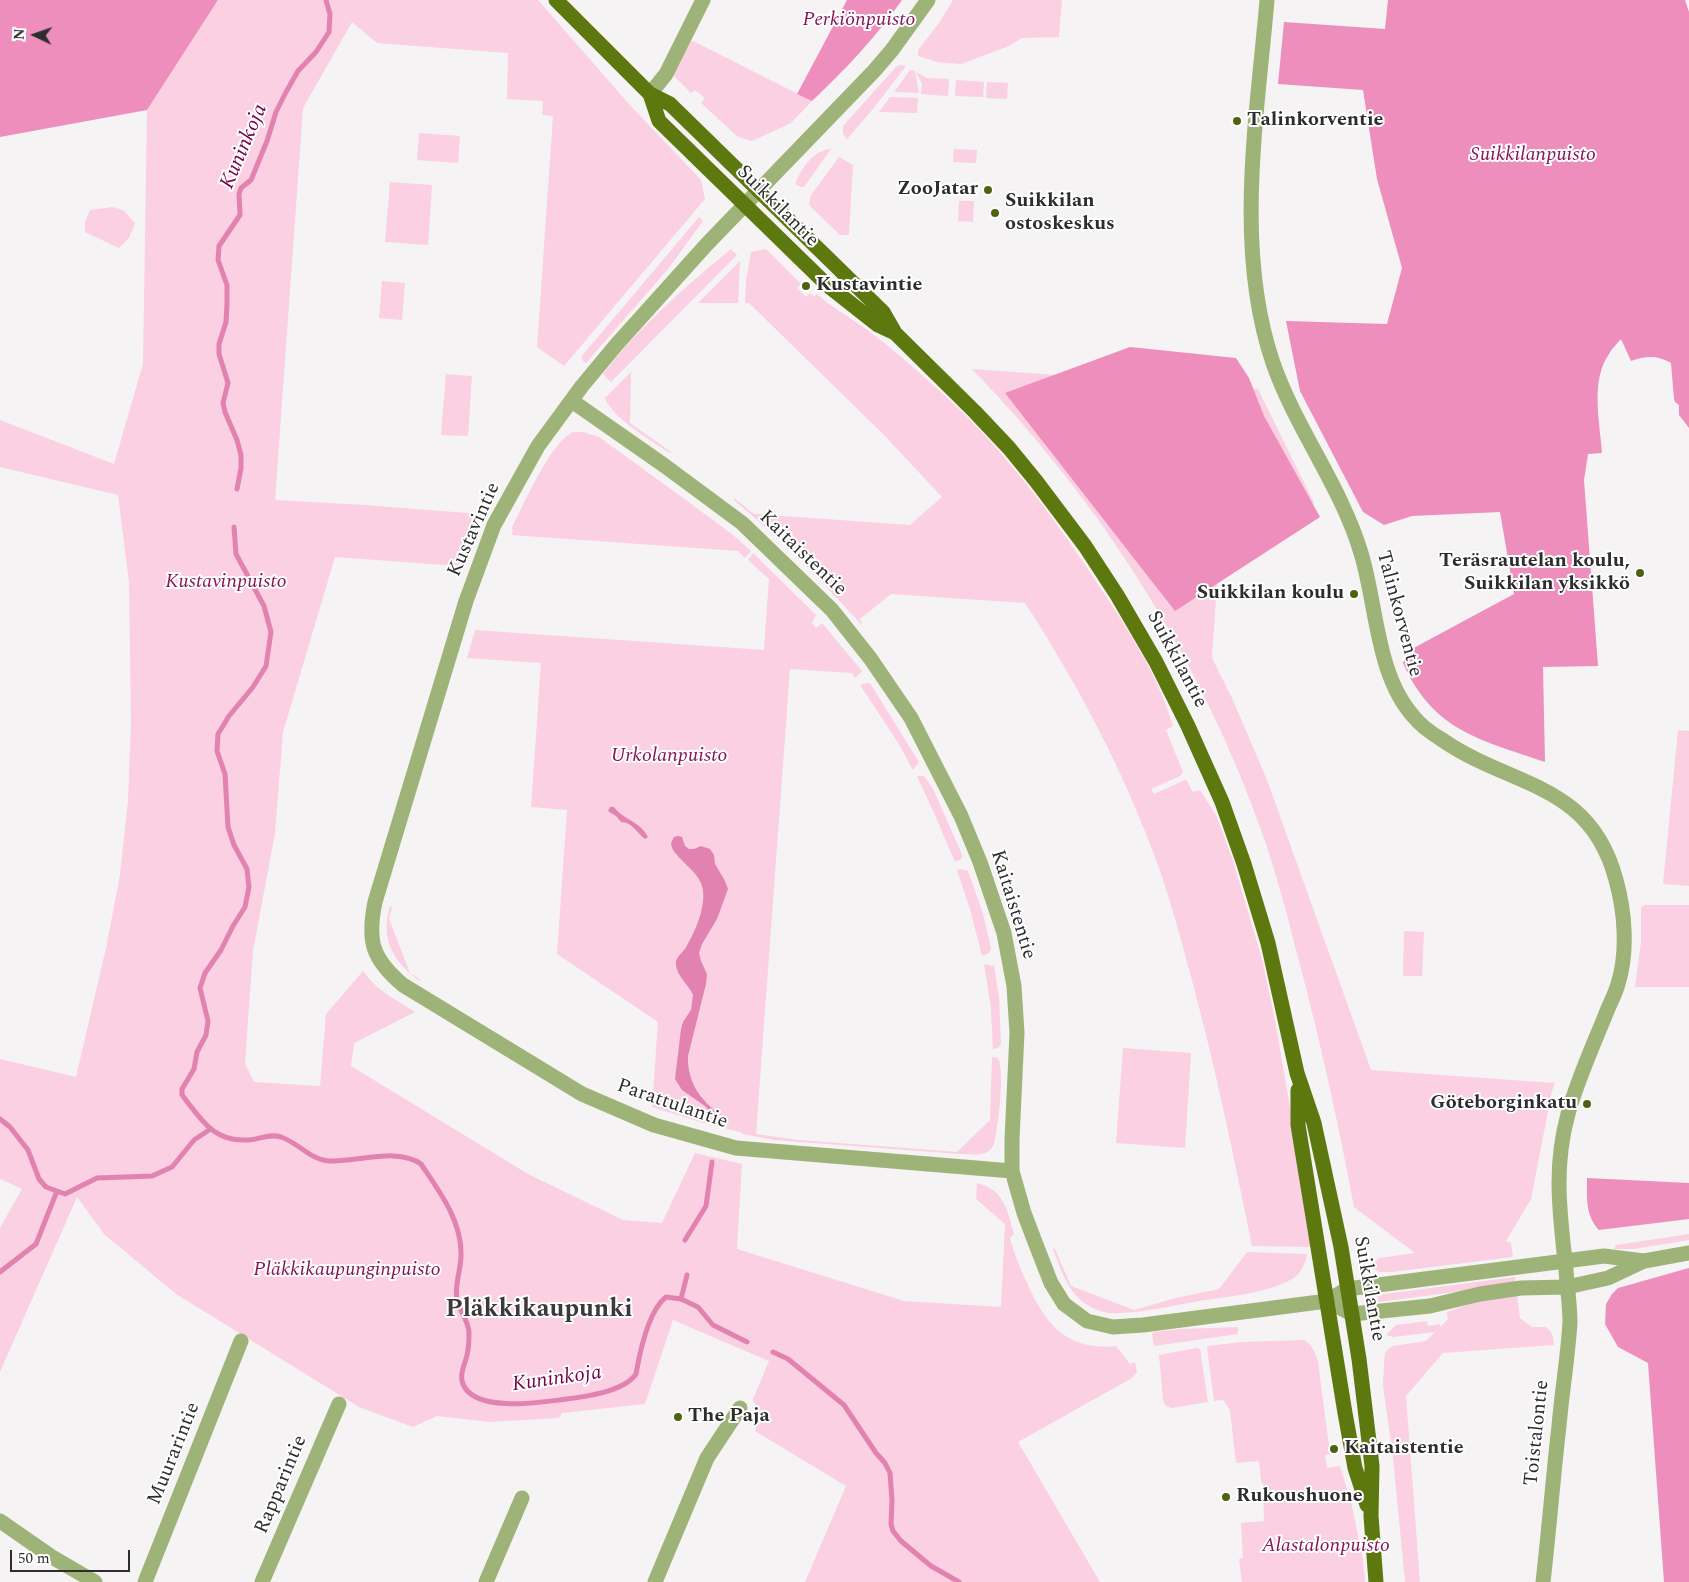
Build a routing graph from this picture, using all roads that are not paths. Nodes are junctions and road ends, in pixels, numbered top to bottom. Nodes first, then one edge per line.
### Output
1 (556, 0) edge
2 (703, 0) edge
3 (928, 0) edge
4 (1267, 0) edge
5 (650, 94) junction
6 (759, 191) junction
7 (745, 204) junction
8 (895, 333) junction
9 (572, 400) junction
10 (373, 944) joint
11 (1297, 1073) junction
12 (1012, 1171) junction
13 (1689, 1253) edge
14 (1565, 1260) junction
15 (1644, 1261) junction
16 (1567, 1287) junction
17 (1347, 1289) junction
18 (1327, 1302) junction
19 (1352, 1314) junction
20 (241, 1341) dead end
21 (339, 1404) dead end
22 (740, 1408) dead end
23 (522, 1498) dead end
24 (1371, 1516) junction
25 (0, 1521) edge
26 (78, 1578) edge
27 (95, 1582) edge
28 (145, 1582) edge
29 (262, 1582) edge
30 (486, 1582) edge
31 (655, 1582) edge
32 (1376, 1582) edge
33 (1543, 1582) edge

1 - 5 main road, Suikkilantie
2 - 5 street
3 - 6 street, Kustavintie
4 - 14 street, Talinkorventie
5 - 6 main road, Suikkilantie
5 - 7 main road, Suikkilantie
6 - 7 street, Kustavintie
6 - 8 main road, Suikkilantie
7 - 8 main road, Suikkilantie
7 - 9 street, Kustavintie
8 - 11 main road, Suikkilantie
9 - 10 street, Kustavintie
9 - 12 street, Kaitaistentie
10 - 12 street, Parattulantie
11 - 17 main road, Suikkilantie
11 - 18 main road, Suikkilantie
12 - 18 street, Kaitaistentie
13 - 15 street
14 - 15 street
14 - 16 street, Talinkorventie
14 - 17 street
15 - 16 street
16 - 19 street
16 - 33 street, Toistalontie
17 - 18 street
17 - 19 main road, Suikkilantie
18 - 19 street
18 - 24 main road, Suikkilantie
19 - 24 main road, Suikkilantie
20 - 28 street, Muurarintie
21 - 29 street, Rapparintie
22 - 31 street
23 - 30 street
24 - 32 main road, Suikkilantie
25 - 26 street
26 - 27 street

